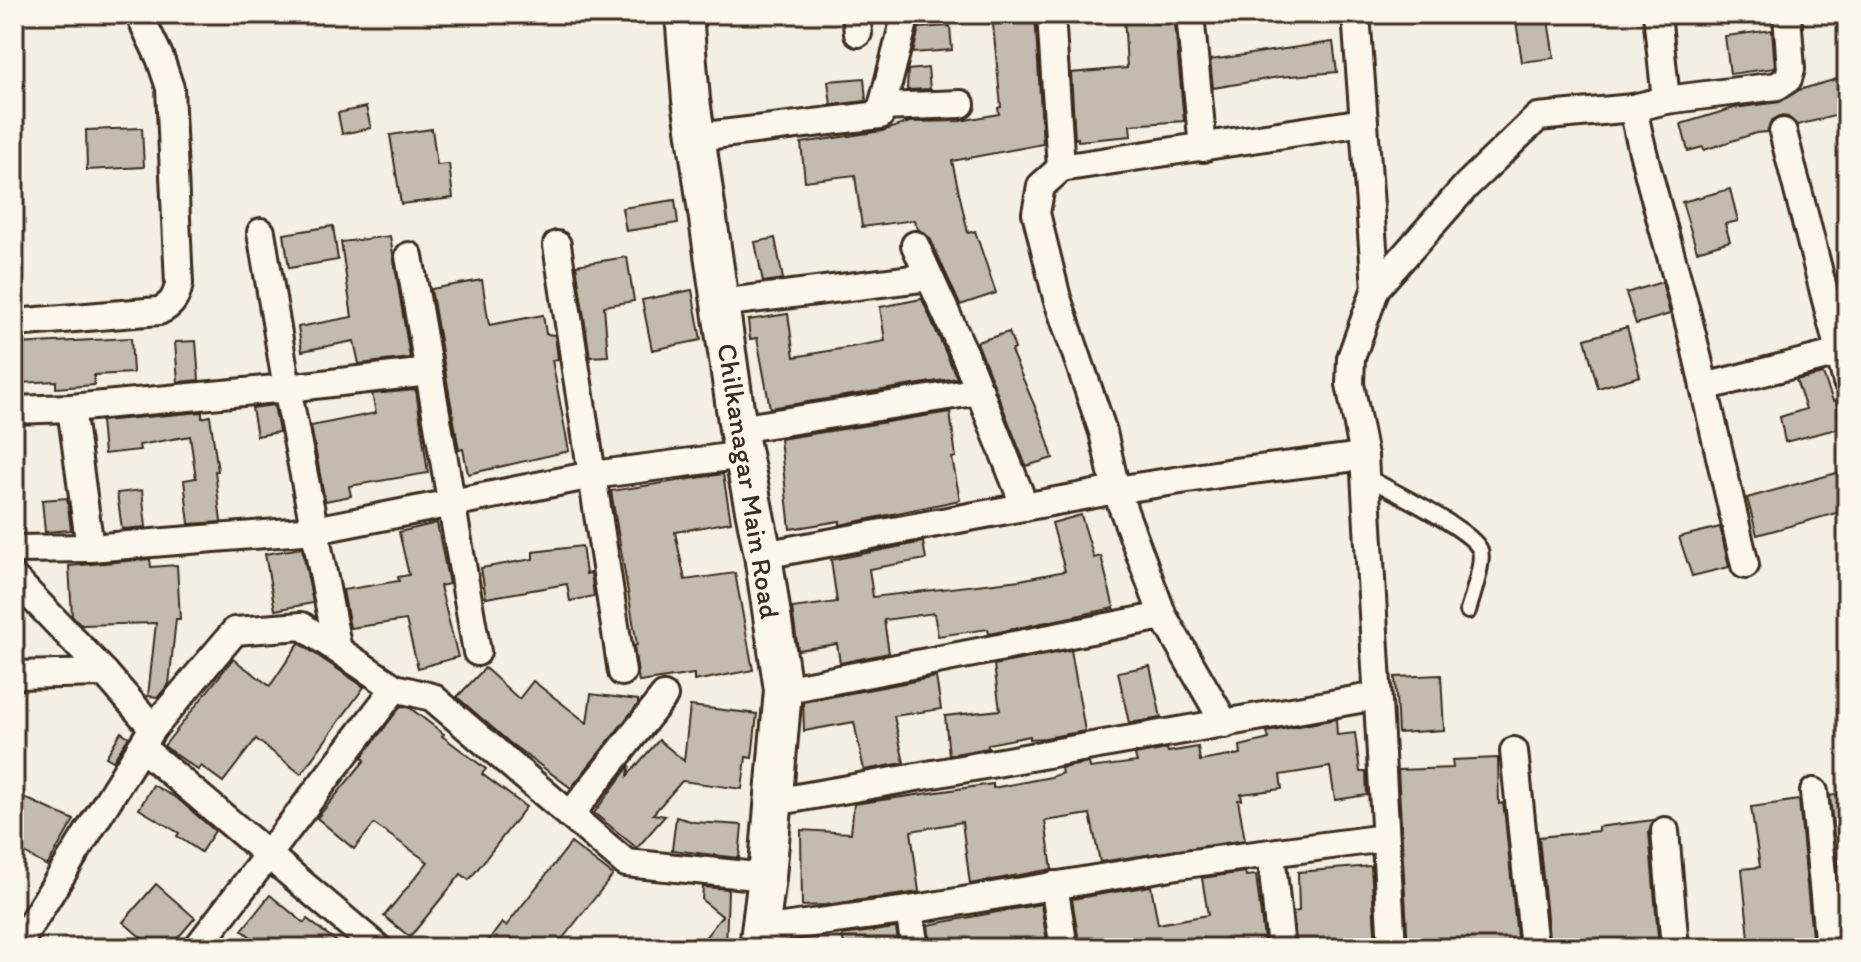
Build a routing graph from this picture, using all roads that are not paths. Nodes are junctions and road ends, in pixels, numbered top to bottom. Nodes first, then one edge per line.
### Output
1 (139, 14) edge
2 (684, 14) edge
3 (906, 14) edge
4 (1051, 14) edge
5 (1190, 14) edge
6 (1356, 14) edge
7 (1657, 14) edge
8 (1787, 14) edge
9 (1666, 100) junction
10 (961, 104) dead end
11 (882, 107) junction
12 (1633, 108) junction
13 (1364, 122) junction
14 (1783, 132) dead end
15 (697, 137) junction
16 (1203, 148) junction
17 (1061, 168) junction
18 (261, 232) dead end
19 (557, 245) dead end
20 (915, 245) dead end
21 (409, 256) dead end
22 (929, 277) junction
23 (1376, 288) junction
24 (720, 303) junction
25 (14, 323) edge
26 (1843, 352) edge
27 (429, 372) junction
28 (1847, 382) edge
29 (1704, 387) junction
30 (287, 388) junction
31 (980, 391) junction
32 (71, 408) junction
33 (14, 410) edge
34 (741, 442) junction
35 (1364, 466) junction
36 (593, 475) junction
37 (1116, 490) junction
38 (451, 502) junction
39 (1025, 507) junction
40 (315, 530) junction
41 (90, 548) junction
42 (14, 549) edge
43 (763, 555) junction
44 (1745, 565) dead end
45 (14, 578) edge
46 (1468, 611) dead end
47 (1163, 616) junction
48 (338, 650) junction
49 (477, 652) dead end
50 (622, 672) dead end
51 (105, 673) junction
52 (14, 675) edge
53 (395, 688) junction
54 (783, 690) junction
55 (664, 696) dead end
56 (1377, 696) junction
57 (1225, 724) junction
58 (147, 738) junction
59 (1514, 751) dead end
60 (1814, 792) dead end
61 (774, 802) junction
62 (570, 815) junction
63 (1665, 831) dead end
64 (1385, 838) junction
65 (268, 853) junction
66 (1271, 853) junction
67 (767, 877) junction
68 (1054, 885) junction
69 (909, 910) junction
70 (759, 939) edge
71 (16, 948) edge
72 (197, 948) edge
73 (378, 948) edge
74 (915, 948) edge
75 (1064, 948) edge
76 (1281, 948) edge
77 (1392, 948) edge
78 (1534, 948) edge
79 (1675, 948) edge
80 (1829, 948) edge

1 - 25 street
2 - 15 main road, Chilkanagar Main Road
3 - 11 street
4 - 17 street
5 - 16 street
6 - 13 street
7 - 9 street
8 - 9 street
9 - 12 street
10 - 11 street
11 - 15 street
12 - 23 street
12 - 29 street
13 - 16 street
13 - 23 street
14 - 26 street
15 - 24 main road, Chilkanagar Main Road
16 - 17 street
17 - 37 street
18 - 30 street
19 - 36 street
20 - 22 street
21 - 27 street
22 - 24 street
22 - 31 street
23 - 35 street
24 - 34 main road, Chilkanagar Main Road
26 - 28 street
26 - 29 street
27 - 30 street
27 - 38 street
29 - 44 street
30 - 32 street
30 - 40 street
31 - 34 street
31 - 39 street
32 - 33 street
32 - 41 street
34 - 36 street
34 - 43 main road, Chilkanagar Main Road
35 - 37 street
35 - 46 lane
35 - 56 street
36 - 38 street
36 - 50 street
37 - 39 street
37 - 47 street
38 - 40 street
38 - 49 street
39 - 43 street
40 - 41 street
40 - 48 street
41 - 42 street
43 - 54 main road, Chilkanagar Main Road
45 - 51 street
47 - 54 street
47 - 57 street
48 - 53 street
48 - 58 street
51 - 52 street
51 - 58 street
53 - 62 street
53 - 65 street
54 - 61 main road, Chilkanagar Main Road
55 - 62 street
56 - 57 street
56 - 64 street
57 - 61 street
58 - 65 street
58 - 71 street
59 - 78 street
60 - 80 street
61 - 67 main road, Chilkanagar Main Road
62 - 67 street
63 - 79 street
64 - 66 street
64 - 77 street
65 - 72 street
65 - 73 street
66 - 68 street
66 - 76 street
67 - 70 main road, Chilkanagar Main Road
68 - 69 street
68 - 75 street
69 - 70 street
69 - 74 street

